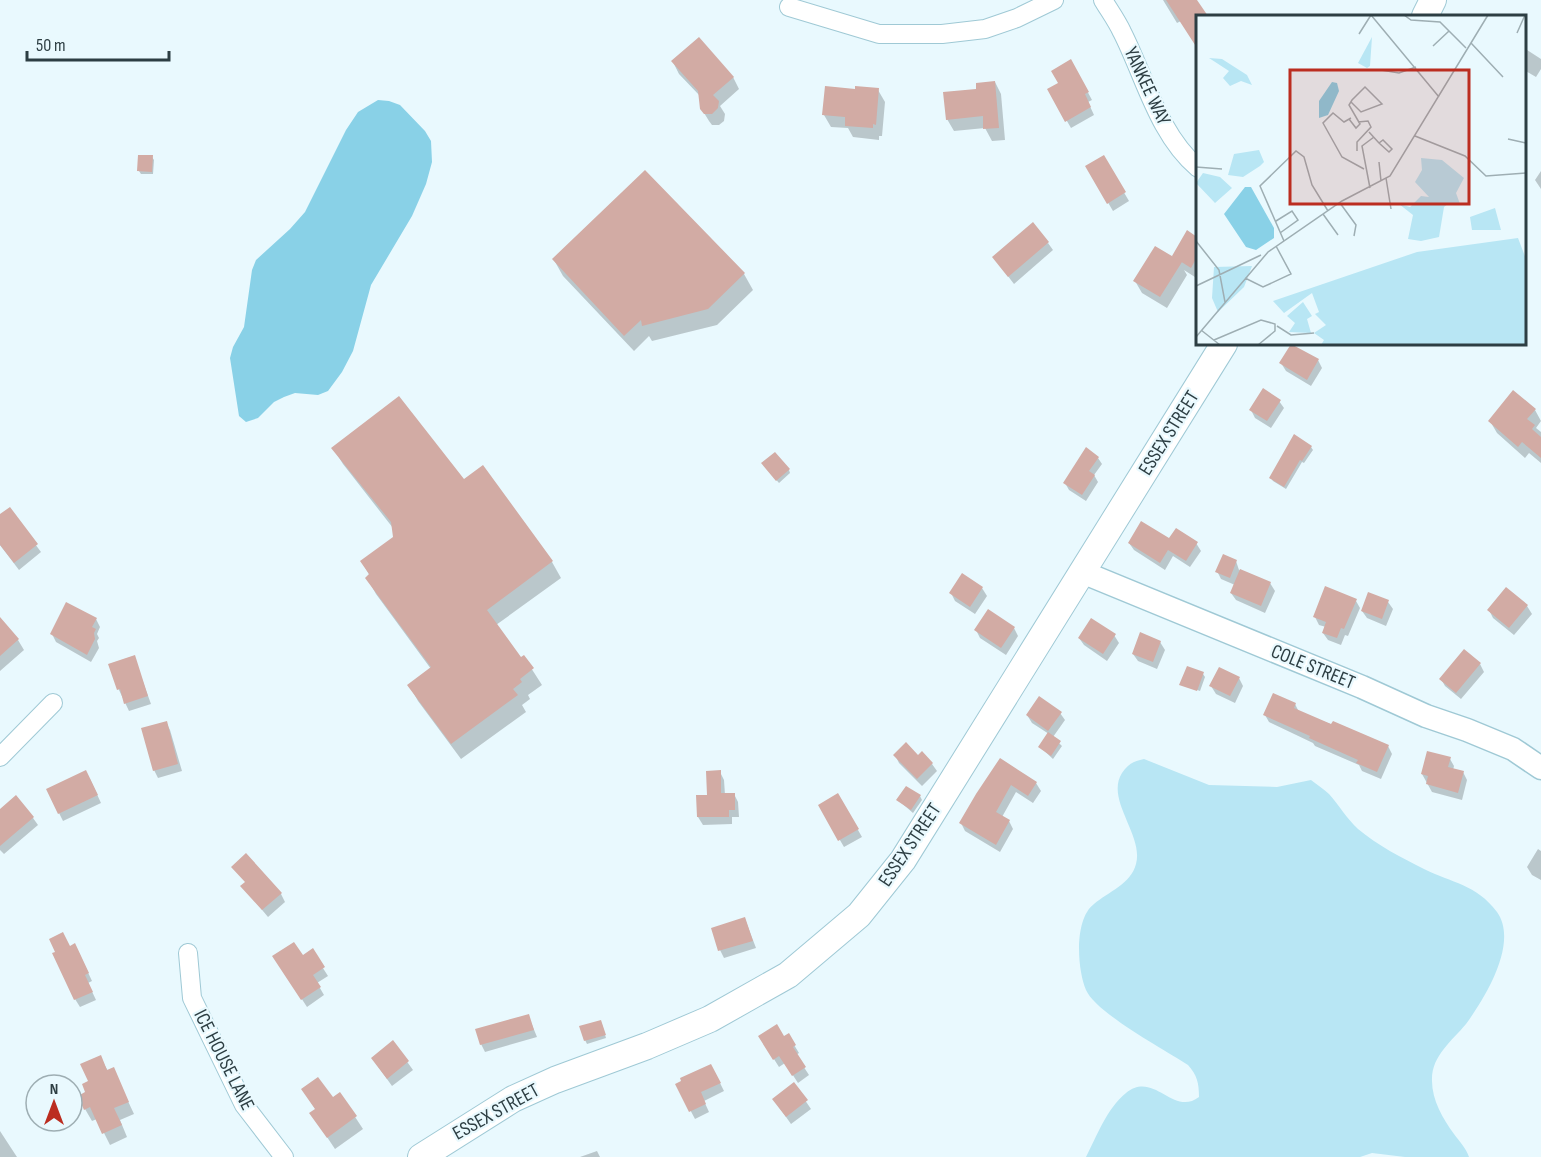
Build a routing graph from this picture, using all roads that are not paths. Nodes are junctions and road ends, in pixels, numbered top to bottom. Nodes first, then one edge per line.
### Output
1 (1054, 0) edge
2 (1103, 0) edge
3 (1433, 0) edge
4 (789, 7) dead end
5 (1426, 15) edge
6 (1196, 167) edge
7 (1223, 345) edge
8 (1082, 572) junction
9 (53, 703) dead end
10 (0, 757) edge
11 (1541, 768) edge
12 (188, 953) dead end
13 (284, 1157) edge
14 (421, 1157) edge

1 - 4 street
2 - 6 street, YANKEE WAY
3 - 5 main road
7 - 8 main road, ESSEX STREET
8 - 11 street, COLE STREET
8 - 14 main road, ESSEX STREET
9 - 10 street
12 - 13 street, ICE HOUSE LANE

